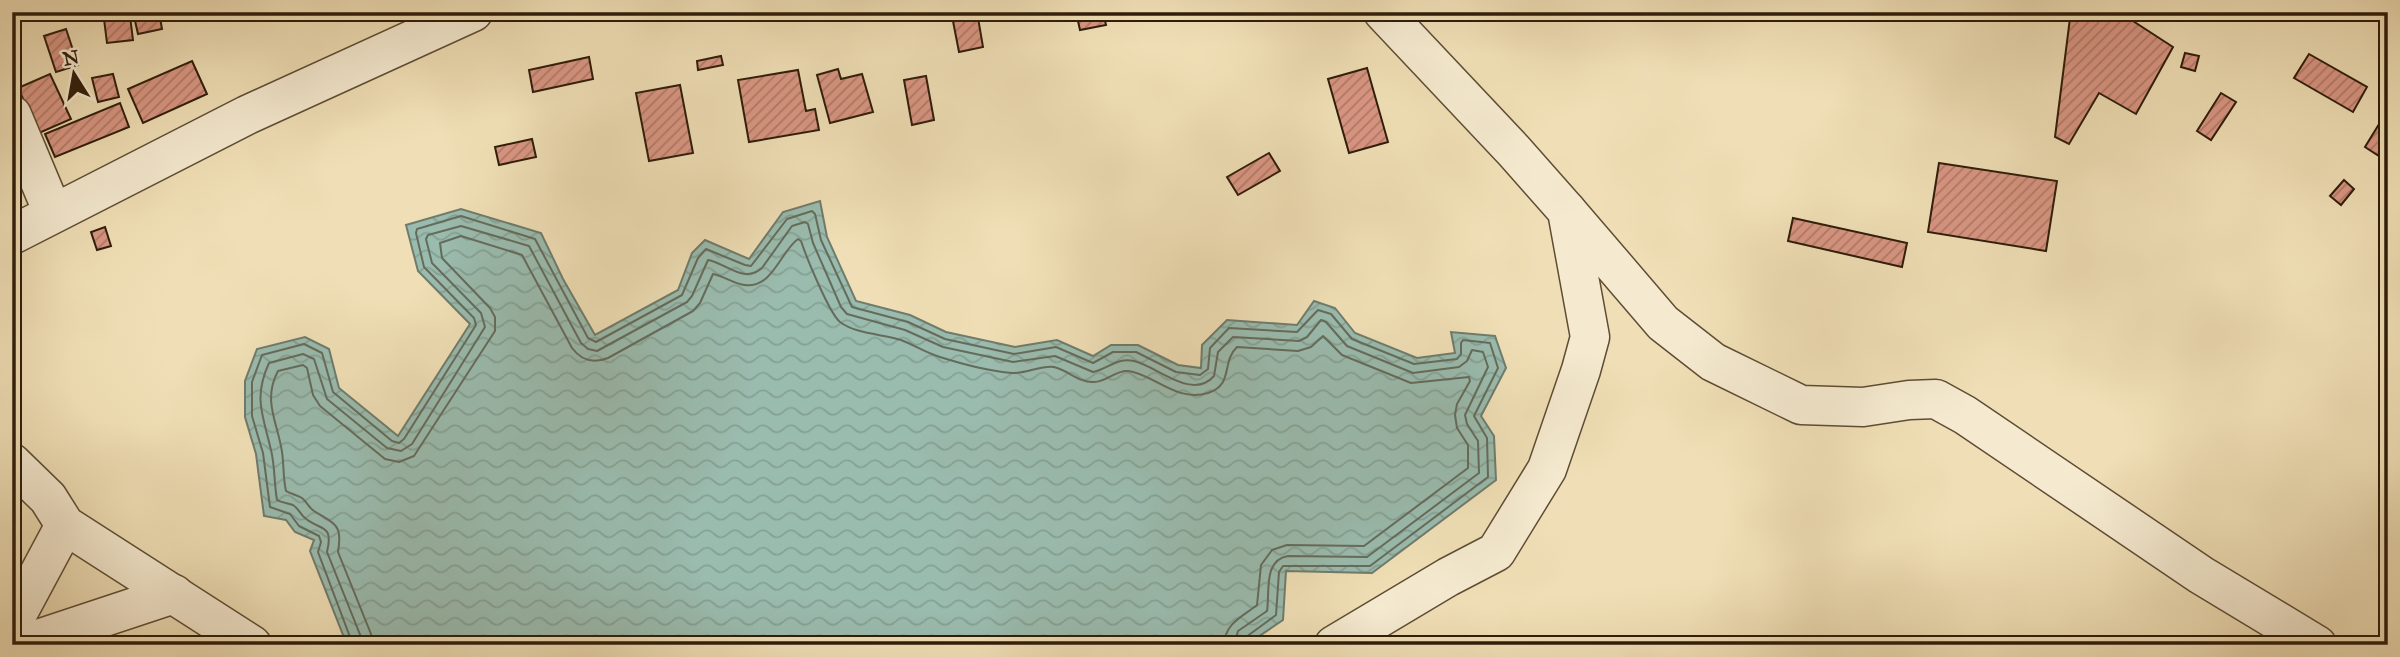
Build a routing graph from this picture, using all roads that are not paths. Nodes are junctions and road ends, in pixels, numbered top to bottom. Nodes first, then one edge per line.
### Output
1 (1383, 12) edge
2 (453, 17) edge
3 (12, 115) edge
4 (1567, 211) junction
5 (53, 213) junction
6 (12, 235) edge
7 (12, 463) edge
8 (65, 526) junction
9 (174, 594) junction
10 (12, 624) edge
11 (75, 637) edge
12 (20, 645) edge
13 (252, 645) edge
14 (1334, 645) edge
15 (2317, 645) edge

1 - 4 street
2 - 5 street
3 - 5 street
4 - 14 street
4 - 15 street
5 - 6 street
7 - 8 street
8 - 9 street
8 - 10 street
9 - 11 street
9 - 13 street
11 - 12 street

